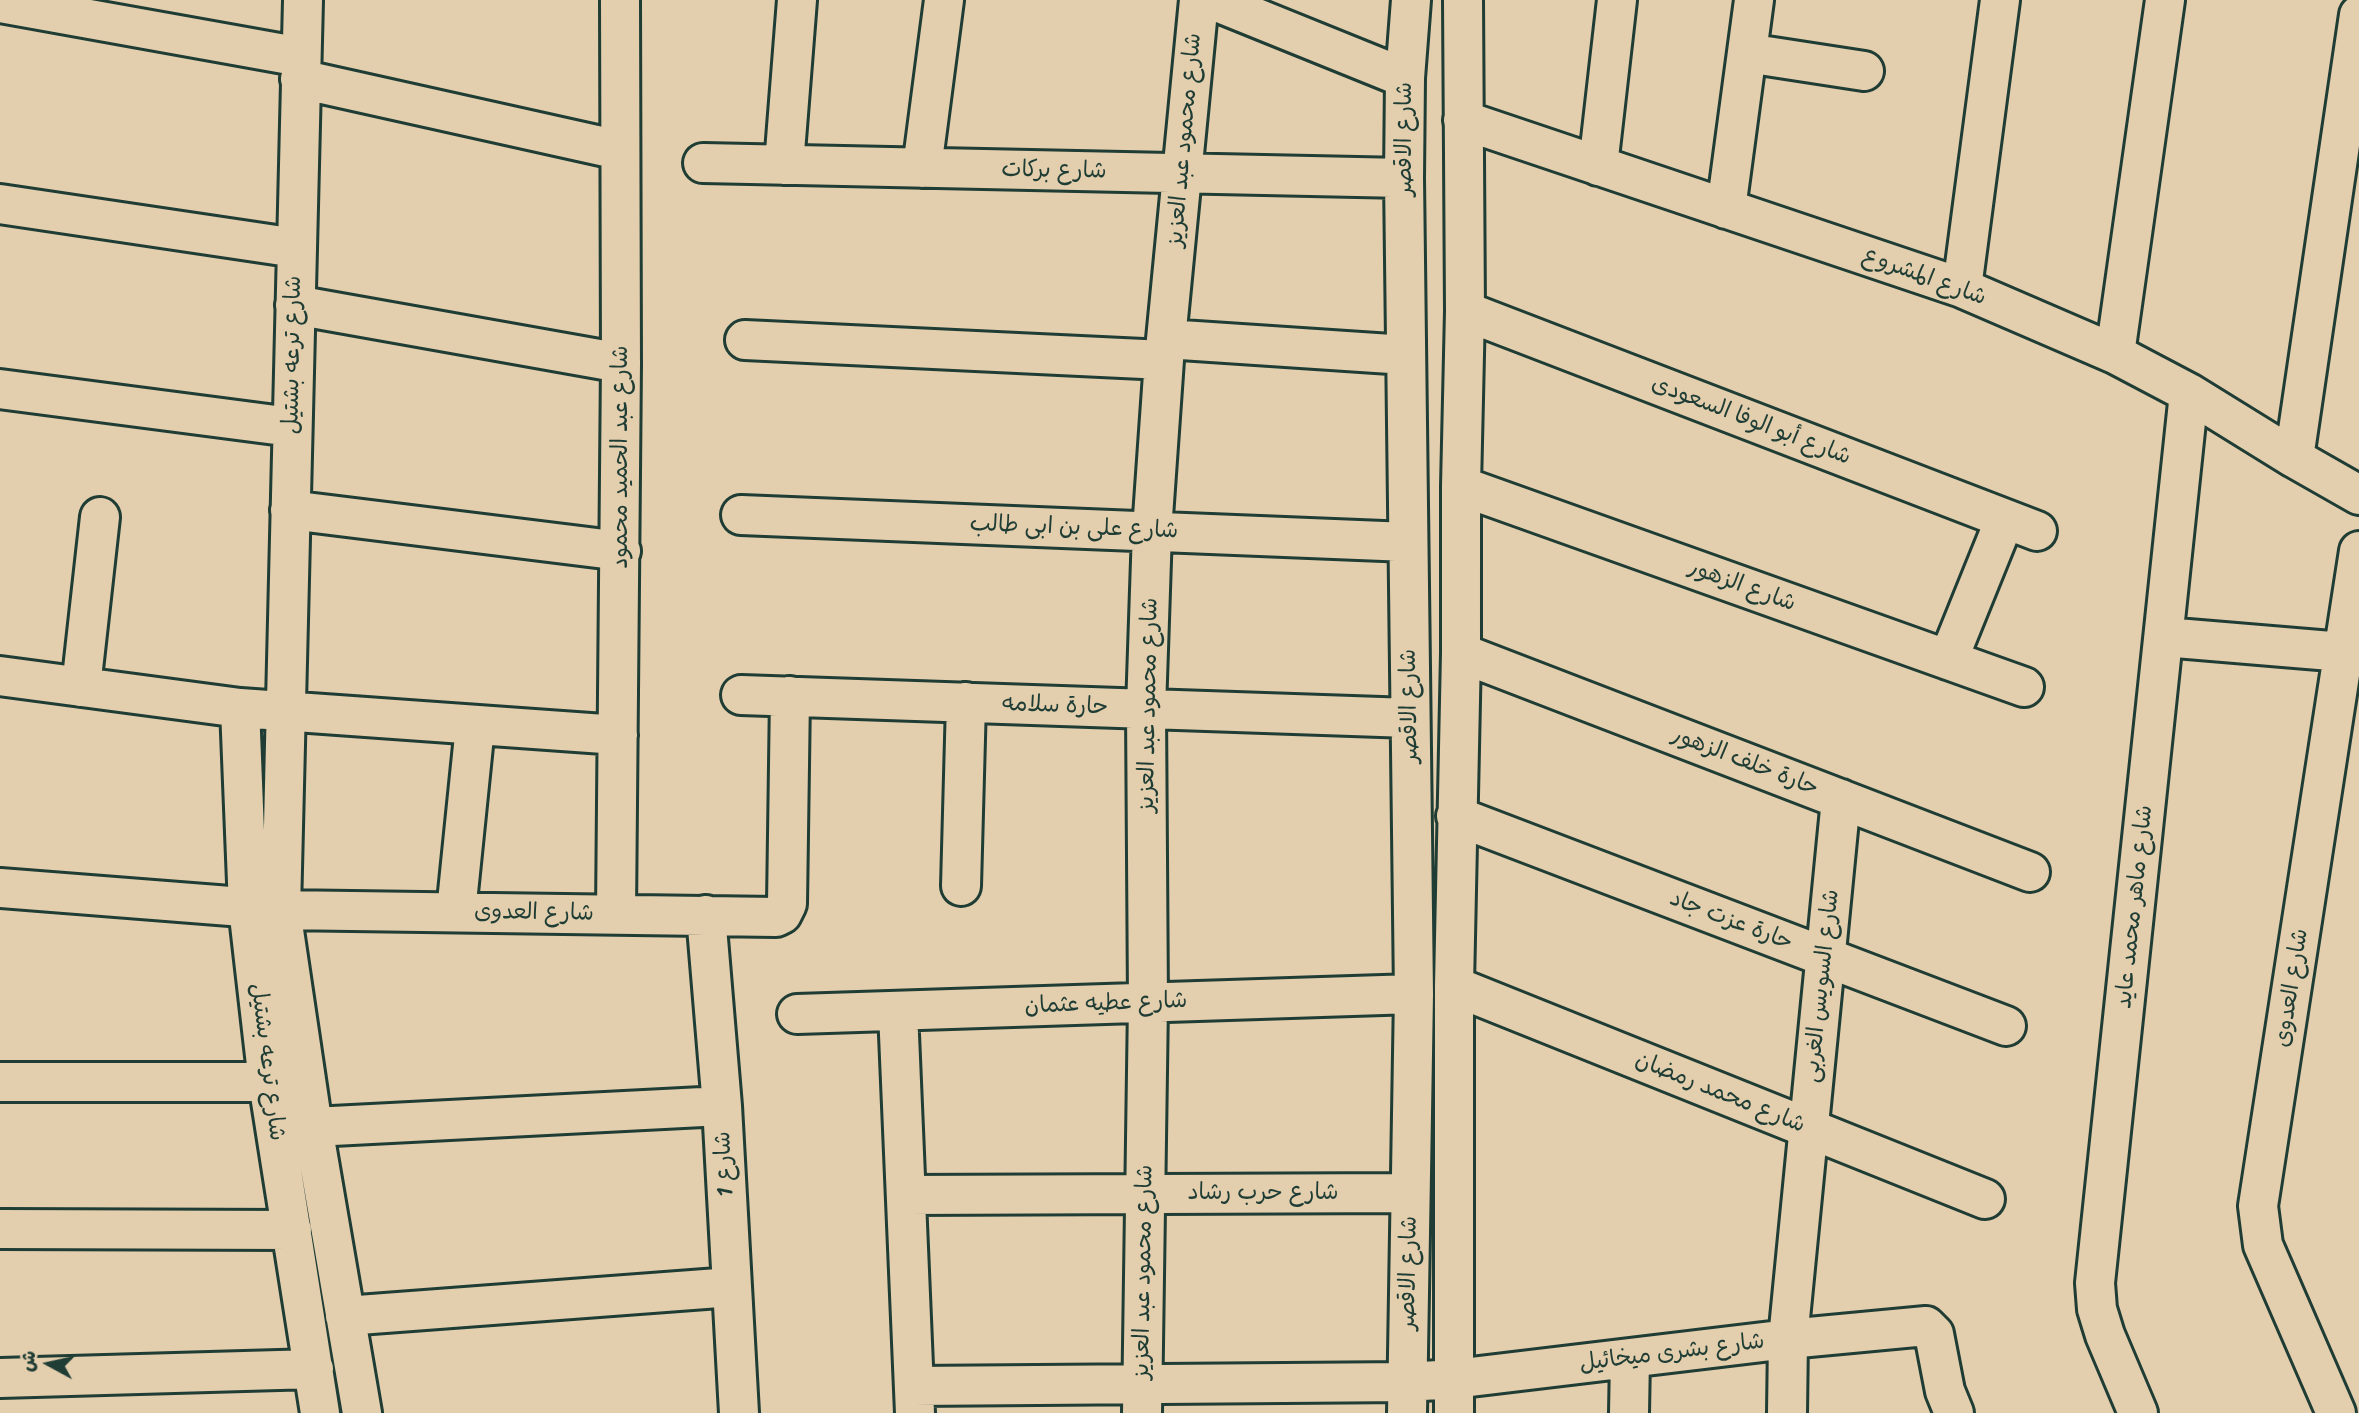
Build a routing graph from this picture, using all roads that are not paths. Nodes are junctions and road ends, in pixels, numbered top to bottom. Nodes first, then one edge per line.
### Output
1 (303, 0) edge
2 (620, 0) edge
3 (797, 0) edge
4 (944, 0) edge
5 (1199, 0) edge
6 (1212, 0) edge
7 (1411, 0) edge
8 (1463, 0) edge
9 (1617, 0) edge
10 (1754, 0) edge
11 (2000, 0) edge
12 (2165, 0) edge
13 (0, 3) edge
14 (2359, 15) edge
15 (1747, 53) junction
16 (301, 68) junction
17 (1864, 71) dead end
18 (1405, 78) junction
19 (1462, 120) junction
20 (619, 150) junction
21 (703, 163) dead end
22 (784, 165) junction
23 (1598, 166) junction
24 (922, 168) junction
25 (1182, 173) junction
26 (1404, 178) junction
27 (0, 204) edge
28 (1726, 209) junction
29 (296, 248) junction
30 (1962, 288) junction
31 (295, 305) junction
32 (1465, 311) junction
33 (745, 340) dead end
34 (1165, 349) junction
35 (2115, 354) junction
36 (1406, 355) junction
37 (621, 363) junction
38 (0, 389) edge
39 (2189, 393) junction
40 (292, 427) junction
41 (2294, 458) junction
42 (1461, 486) junction
43 (2359, 495) edge
44 (290, 510) junction
45 (741, 515) dead end
46 (100, 517) dead end
47 (1152, 531) junction
48 (1408, 542) junction
49 (621, 551) junction
50 (2359, 551) edge
51 (2164, 637) junction
52 (2343, 652) junction
53 (1461, 653) junction
54 (1948, 660) junction
55 (0, 676) edge
56 (81, 687) junction
57 (2024, 687) dead end
58 (741, 695) dead end
59 (790, 696) junction
60 (966, 702) junction
61 (240, 708) junction
62 (1146, 709) junction
63 (286, 710) junction
64 (1410, 718) junction
65 (475, 726) junction
66 (618, 735) junction
67 (1841, 799) junction
68 (1456, 816) junction
69 (2030, 872) dead end
70 (961, 886) dead end
71 (0, 887) edge
72 (264, 909) junction
73 (456, 912) junction
74 (616, 913) junction
75 (706, 915) junction
76 (1826, 957) junction
77 (1454, 986) junction
78 (1414, 994) junction
79 (1148, 1003) junction
80 (898, 1011) junction
81 (797, 1014) dead end
82 (2006, 1026) dead end
83 (0, 1082) edge
84 (268, 1082) junction
85 (722, 1106) junction
86 (313, 1127) junction
87 (1807, 1128) junction
88 (1410, 1193) junction
89 (1146, 1194) junction
90 (906, 1195) junction
91 (1985, 1199) dead end
92 (0, 1229) edge
93 (292, 1230) junction
94 (732, 1287) junction
95 (345, 1316) junction
96 (1788, 1339) junction
97 (1630, 1358) junction
98 (314, 1370) junction
99 (0, 1378) edge
100 (1454, 1396) edge
101 (1407, 1397) edge
102 (915, 1399) edge
103 (1142, 1399) edge
104 (320, 1413) edge
105 (362, 1413) edge
106 (739, 1413) edge
107 (1629, 1413) edge
108 (1787, 1413) edge
109 (1954, 1413) edge
110 (2138, 1413) edge
111 (2336, 1413) edge

1 - 16 street, شارع ترعه بشتيل
2 - 20 street, شارع عبد الحميد محمود
3 - 22 street
4 - 24 street
5 - 25 street, شارع محمود عبد العزيز
6 - 18 street
7 - 18 street, شارع الاقصر
8 - 19 street, شارع الاقصر
9 - 23 street
10 - 15 street
11 - 30 street
12 - 35 street
13 - 16 street
14 - 41 street
15 - 17 street
15 - 28 street
16 - 20 street
16 - 29 street, شارع ترعه بشتيل
18 - 26 street, شارع الاقصر
19 - 23 street, شارع المشروع
19 - 32 street, شارع الاقصر
20 - 37 street, شارع عبد الحميد محمود
21 - 22 street, شارع بركات
22 - 24 street, شارع بركات
23 - 28 street, شارع المشروع
24 - 25 street, شارع بركات
25 - 26 street, شارع بركات
25 - 34 street, شارع محمود عبد العزيز
26 - 36 street, شارع الاقصر
27 - 29 street
28 - 30 street, شارع المشروع
29 - 31 street, شارع ترعه بشتيل
30 - 35 street, شارع المشروع
31 - 37 street
31 - 40 street, شارع ترعه بشتيل
32 - 42 street, شارع الاقصر
32 - 54 street, شارع أبو الوفا السعودى
33 - 34 street
34 - 36 street
34 - 47 street, شارع محمود عبد العزيز
35 - 39 street, شارع المشروع
36 - 48 street, شارع الاقصر
37 - 49 street, شارع عبد الحميد محمود
38 - 40 street
39 - 41 street, شارع المشروع
39 - 51 street, شارع ماهر محمد عايد
40 - 44 street, شارع ترعه بشتيل
41 - 43 street, شارع المشروع
42 - 53 street, شارع الاقصر
42 - 54 street, شارع الزهور
44 - 49 street
44 - 63 street, شارع ترعه بشتيل
45 - 47 street, شارع على بن ابى طالب
46 - 56 street
47 - 48 street, شارع على بن ابى طالب
47 - 62 street, شارع محمود عبد العزيز
48 - 64 street, شارع الاقصر
49 - 66 street, شارع عبد الحميد محمود
50 - 52 street, شارع العدوى
51 - 52 street
51 - 110 street, شارع ماهر محمد عايد
52 - 111 street, شارع العدوى
53 - 67 street, حارة خلف الزهور
53 - 68 street, شارع الاقصر
54 - 57 street, شارع الزهور
55 - 56 street
56 - 61 street
58 - 59 street, حارة سلامه
59 - 60 street, حارة سلامه
59 - 75 street, شارع العدوى
60 - 62 street, حارة سلامه
60 - 70 street
61 - 63 street
61 - 72 street, شارع ترعه بشتيل
62 - 64 street, حارة سلامه
62 - 79 street, شارع محمود عبد العزيز
63 - 65 street
63 - 72 street, شارع ترعه بشتيل
64 - 78 street, شارع الاقصر
65 - 66 street
65 - 73 street
66 - 74 street, شارع عبد الحميد محمود
67 - 69 street, حارة خلف الزهور
67 - 76 street, شارع السويس الغربى
68 - 76 street, حارة عزت جاد
68 - 77 street, شارع الاقصر
71 - 72 street, شارع العدوى
72 - 73 street, شارع العدوى
72 - 84 street, شارع ترعه بشتيل
72 - 86 street, شارع ترعه بشتيل
73 - 74 street, شارع العدوى
74 - 75 street, شارع العدوى
75 - 85 street, شارع 1
76 - 82 street, حارة عزت جاد
76 - 87 street, شارع السويس الغربى
77 - 87 street, شارع محمد رمضان
77 - 100 street, شارع الاقصر
78 - 79 street, شارع عطيه عثمان
78 - 88 street, شارع الاقصر
79 - 80 street, شارع عطيه عثمان
79 - 89 street, شارع محمود عبد العزيز
80 - 81 street, شارع عطيه عثمان
80 - 90 street
83 - 84 street
84 - 93 street, شارع ترعه بشتيل
85 - 86 street
85 - 94 street, شارع 1
86 - 95 street, شارع ترعه بشتيل
87 - 91 street, شارع محمد رمضان
87 - 96 street, شارع السويس الغربى
88 - 89 street, شارع حرب رشاد
88 - 101 street, شارع الاقصر
89 - 90 street, شارع حرب رشاد
89 - 103 street, شارع محمود عبد العزيز
90 - 102 street
92 - 93 street
93 - 98 street, شارع ترعه بشتيل
94 - 95 street
94 - 106 street, شارع 1
95 - 105 street, شارع ترعه بشتيل
96 - 97 street, شارع بشرى ميخائيل
96 - 108 street, شارع السويس الغربى
96 - 109 street, شارع بشرى ميخائيل
97 - 100 street, شارع بشرى ميخائيل
97 - 107 street
98 - 99 street
98 - 104 street, شارع ترعه بشتيل
100 - 101 street, شارع بشرى ميخائيل
101 - 103 street, شارع بشرى ميخائيل
102 - 103 street, شارع بشرى ميخائيل

